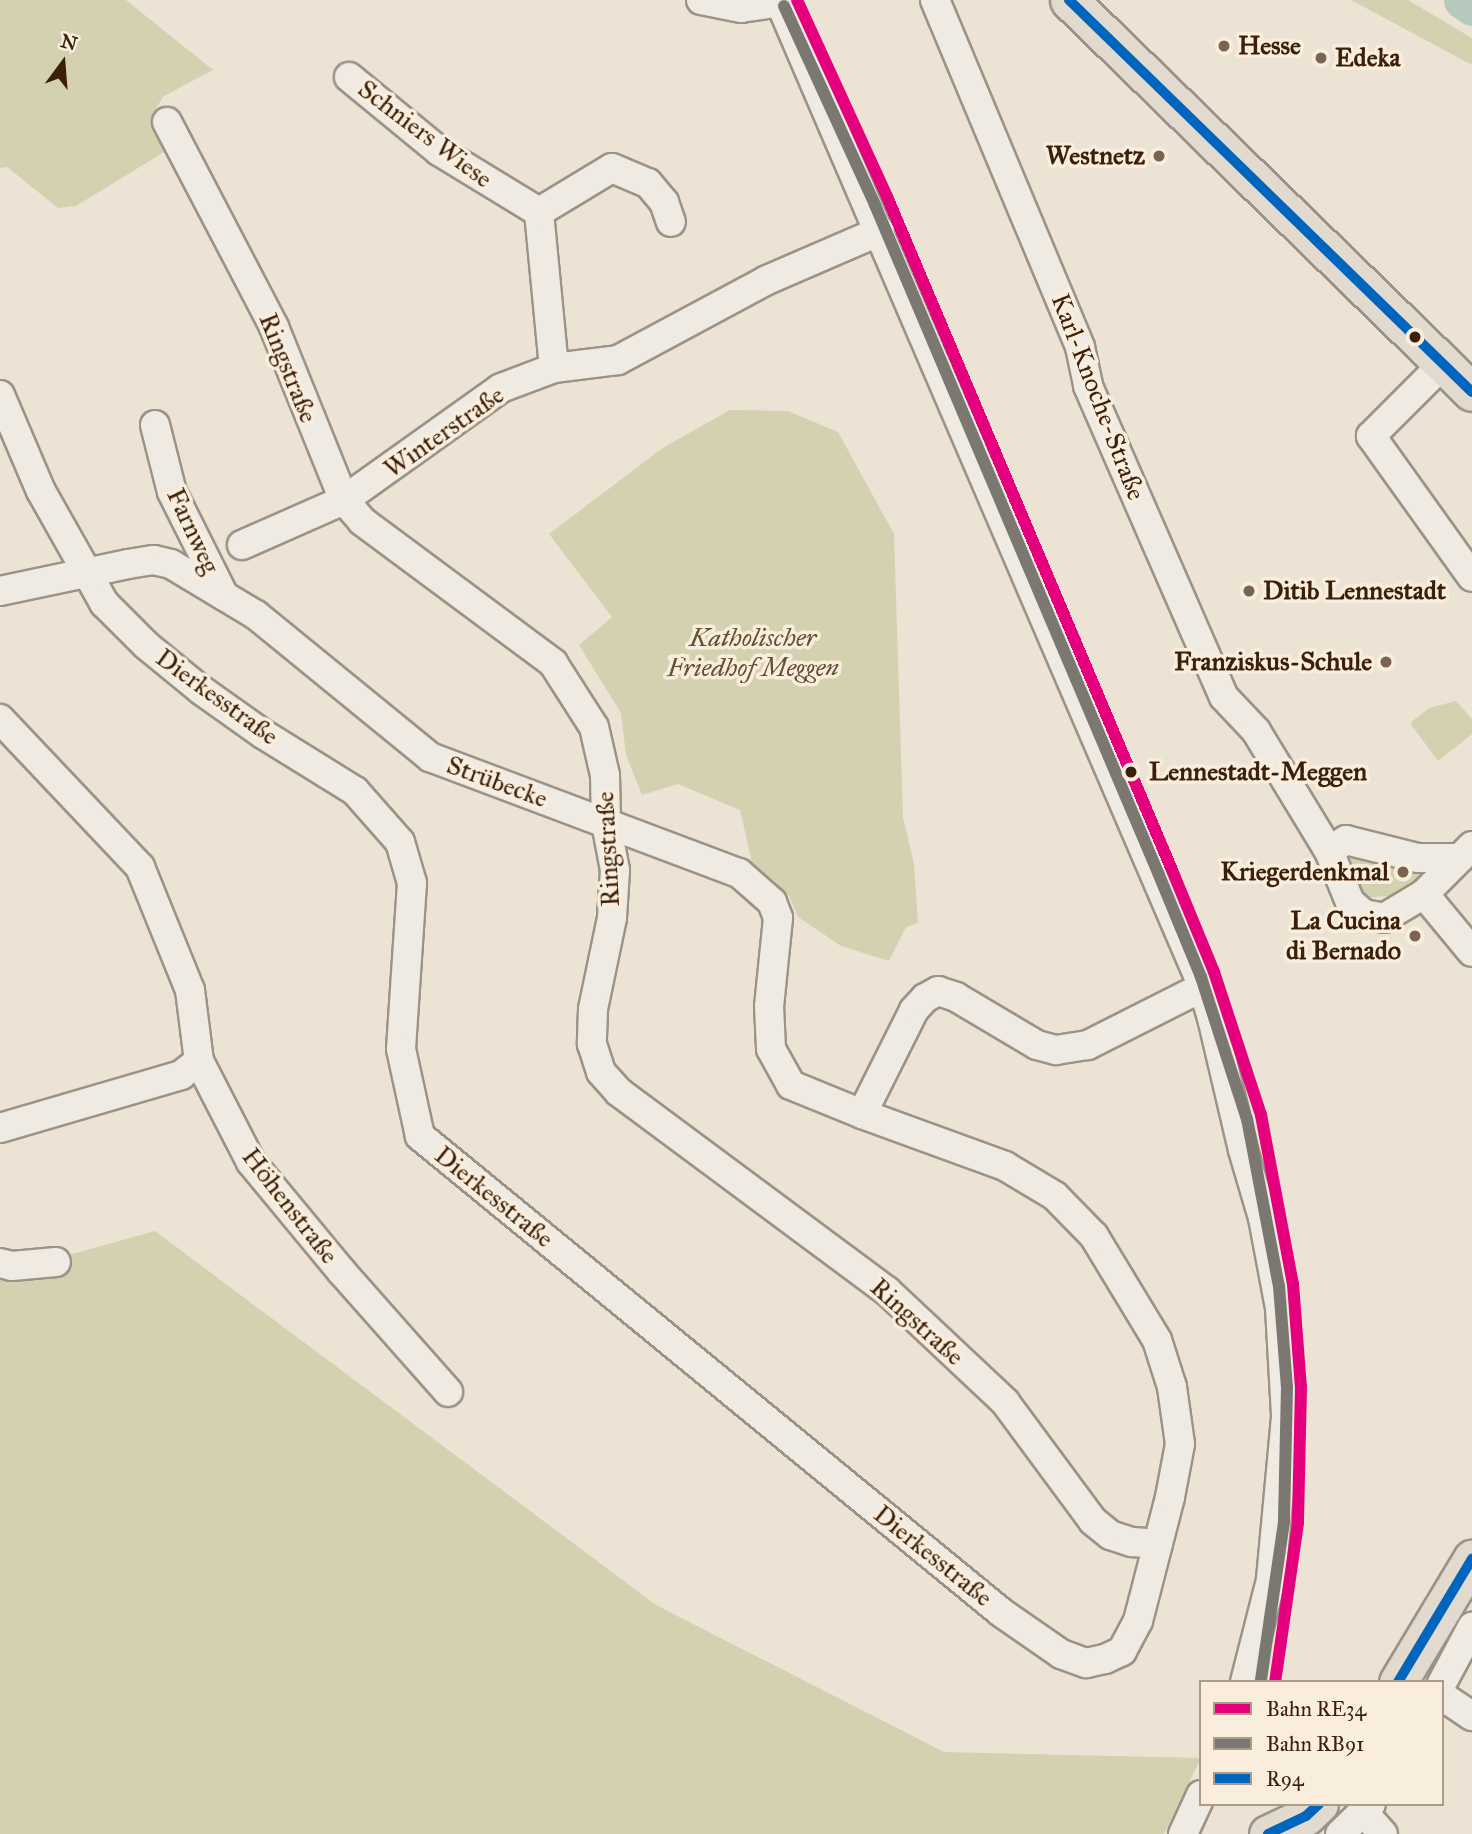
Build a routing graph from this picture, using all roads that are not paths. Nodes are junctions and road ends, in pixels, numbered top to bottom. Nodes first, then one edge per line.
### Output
1 (701, 0) edge
2 (935, 0) edge
3 (1069, 0) edge
4 (780, 1) edge
5 (349, 77) dead end
6 (167, 121) dead end
7 (539, 212) junction
8 (671, 222) dead end
9 (880, 231) junction
10 (1443, 364) junction
11 (554, 368) junction
12 (1472, 392) edge
13 (0, 395) edge
14 (155, 425) dead end
15 (344, 500) junction
16 (242, 545) dead end
17 (88, 572) junction
18 (1472, 577) edge
19 (0, 591) edge
20 (224, 596) junction
21 (0, 719) edge
22 (606, 823) junction
23 (1329, 852) junction
24 (1466, 852) edge
25 (1424, 894) junction
26 (1472, 951) edge
27 (1203, 986) junction
28 (199, 1061) junction
29 (862, 1114) junction
30 (0, 1128) edge
31 (56, 1262) dead end
32 (0, 1263) edge
33 (449, 1392) dead end
34 (1158, 1544) junction
35 (1472, 1559) edge
36 (1472, 1627) edge
37 (1246, 1680) edge
38 (1399, 1680) edge
39 (1444, 1680) edge
40 (1444, 1697) edge
41 (1472, 1716) edge
42 (1199, 1799) edge
43 (1316, 1806) edge
44 (1367, 1809) edge
45 (1183, 1832) edge
46 (1273, 1832) edge
47 (1340, 1834) edge
48 (1383, 1834) edge

1 - 4 street
2 - 23 street, Karl-Knoche-Straße
3 - 10 main road
4 - 9 street
5 - 7 street, Schniers Wiese
6 - 15 street, Ringstraße
7 - 8 street
7 - 11 street
9 - 11 street, Winterstraße
9 - 27 street
10 - 12 main road
10 - 18 street
11 - 15 street, Winterstraße
13 - 17 street, Dierkesstraße
14 - 20 street, Farnweg
15 - 16 street, Winterstraße
15 - 22 street, Ringstraße
17 - 19 street, Strübecke
17 - 20 street, Strübecke
17 - 34 street, Dierkesstraße
20 - 22 street, Strübecke
21 - 28 street, Höhenstraße
22 - 29 street, Strübecke
22 - 34 street, Ringstraße
23 - 24 street
23 - 25 street, Karl-Knoche-Straße
24 - 25 street, Karl-Knoche-Straße
25 - 26 street
27 - 29 street
27 - 37 street
28 - 30 street
28 - 33 street, Höhenstraße
29 - 34 street, Dierkesstraße
31 - 32 street
35 - 38 main road
36 - 39 street
40 - 41 street
42 - 45 street
43 - 46 main road
44 - 47 street
44 - 48 street

